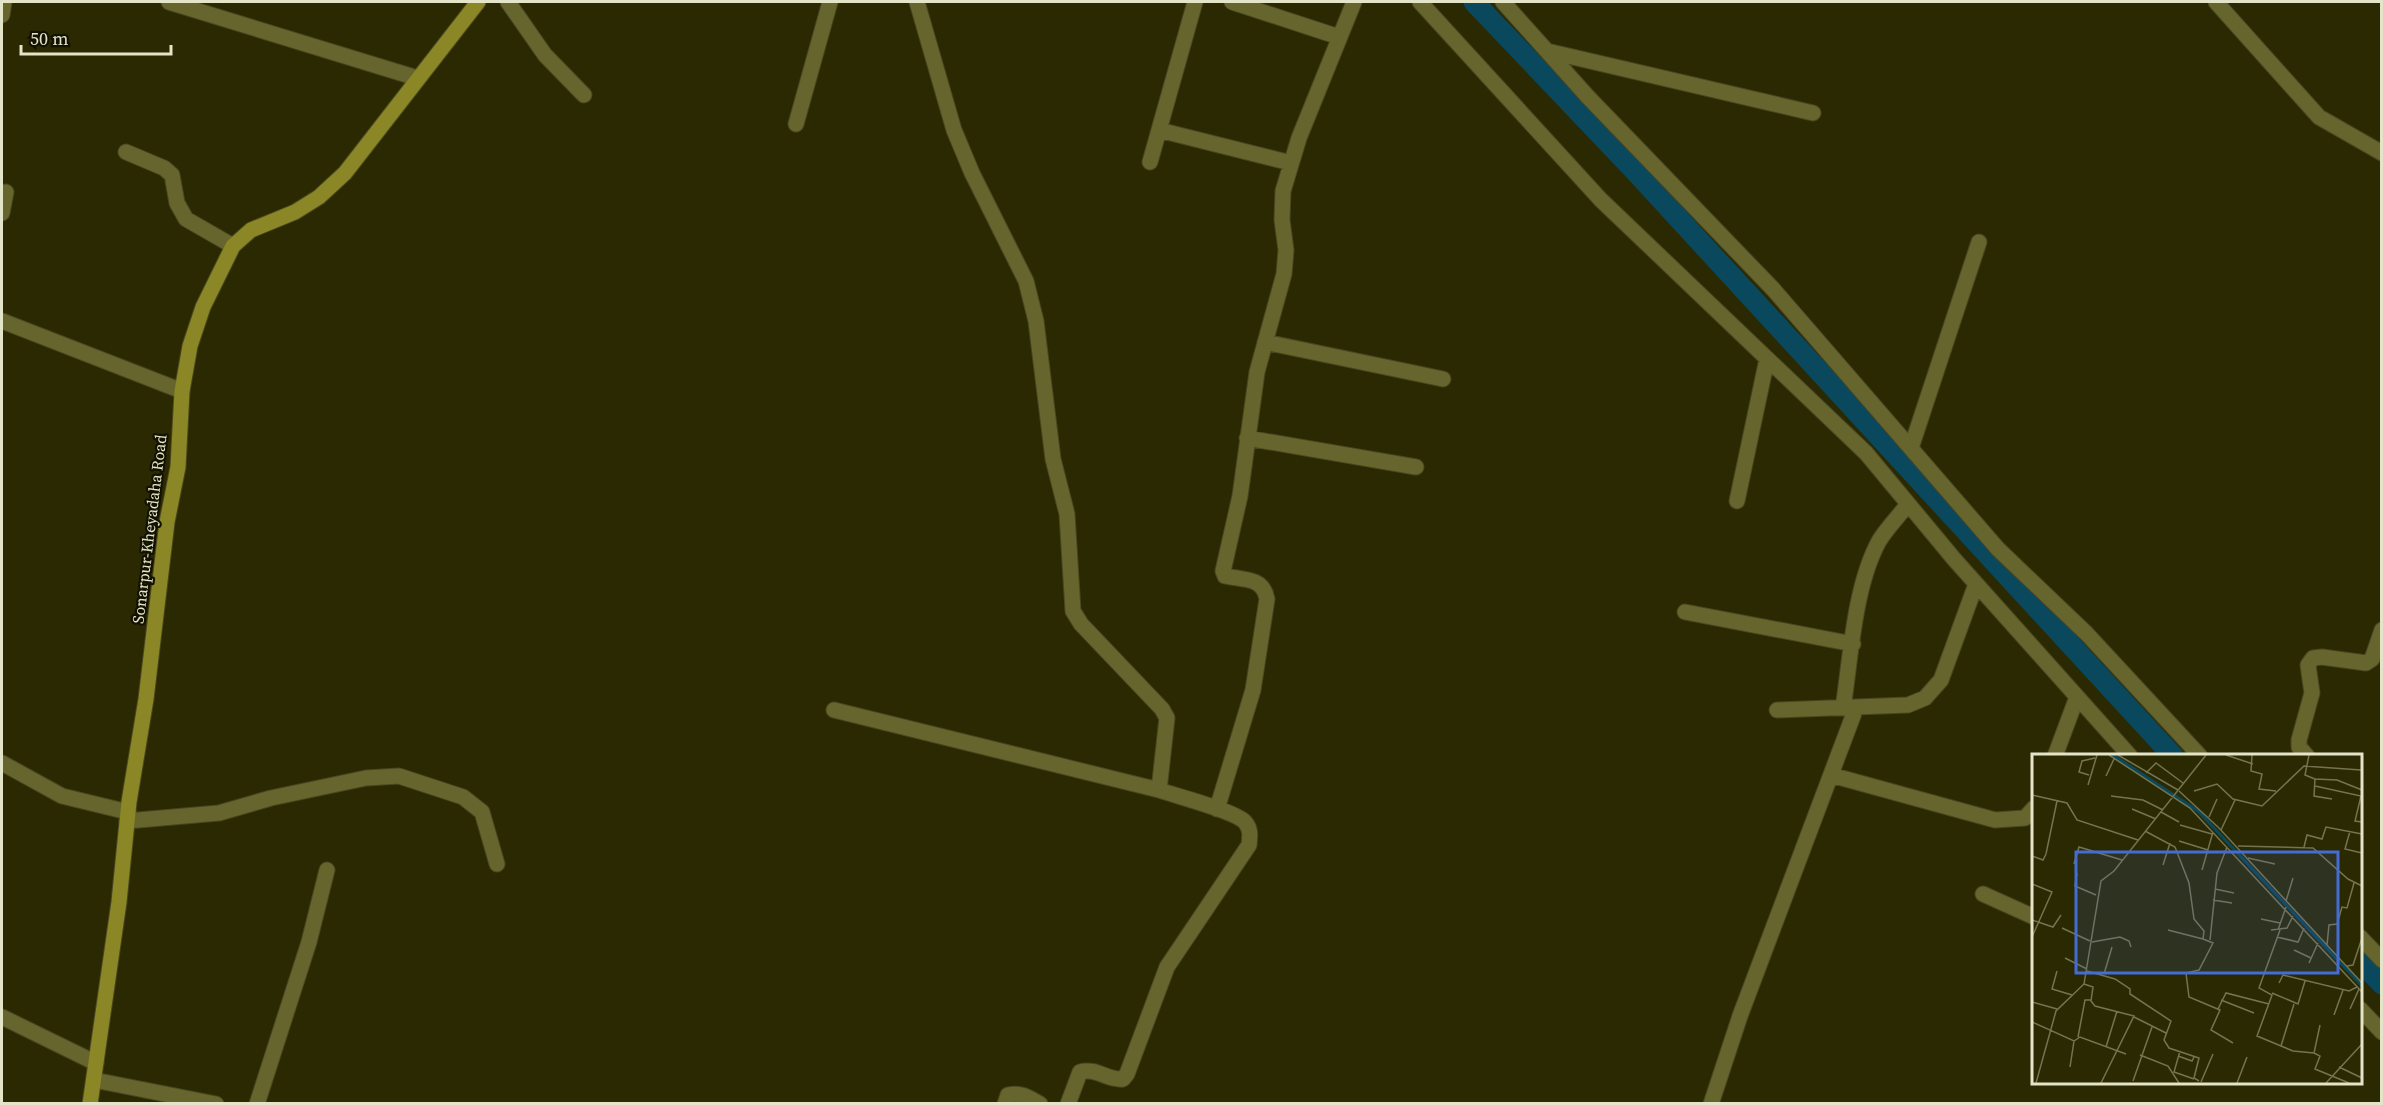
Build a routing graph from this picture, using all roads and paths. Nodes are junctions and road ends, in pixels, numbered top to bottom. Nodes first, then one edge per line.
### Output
1 (4, 2) edge
2 (169, 2) edge
3 (478, 2) edge
4 (508, 2) edge
5 (830, 2) edge
6 (917, 2) edge
7 (1195, 2) edge
8 (1232, 2) edge
9 (1354, 2) edge
10 (1420, 2) edge
11 (1503, 2) edge
12 (2216, 2) edge
13 (2, 15) edge
14 (1339, 37) junction
15 (1547, 51) junction
16 (417, 78) junction
17 (584, 95) dead end
18 (1813, 113) dead end
19 (796, 124) dead end
20 (1159, 130) junction
21 (126, 153) dead end
22 (2382, 153) edge
23 (1150, 162) dead end
24 (1291, 164) junction
25 (6, 192) dead end
26 (2, 213) edge
27 (1979, 242) dead end
28 (233, 246) junction
29 (2, 321) edge
30 (1265, 342) junction
31 (1767, 359) junction
32 (1443, 379) dead end
33 (182, 391) junction
34 (1248, 438) junction
35 (1911, 448) junction
36 (1416, 467) dead end
37 (1737, 501) dead end
38 (1908, 504) junction
39 (1976, 584) junction
40 (1685, 612) dead end
41 (2382, 630) edge
42 (1853, 644) junction
43 (2077, 697) junction
44 (1850, 708) junction
45 (834, 710) dead end
46 (1777, 710) dead end
47 (2056, 754) edge
48 (2128, 754) edge
49 (2198, 754) edge
50 (2305, 754) edge
51 (2, 763) edge
52 (1831, 775) junction
53 (1159, 790) junction
54 (1217, 809) junction
55 (2032, 810) edge
56 (127, 816) junction
57 (496, 864) dead end
58 (327, 870) dead end
59 (1983, 894) dead end
60 (2032, 916) edge
61 (2362, 938) edge
62 (2382, 960) edge
63 (2362, 1010) edge
64 (2, 1017) edge
65 (2382, 1032) edge
66 (96, 1063) junction
67 (94, 1080) junction
68 (90, 1104) edge
69 (216, 1104) edge
70 (257, 1104) edge
71 (1005, 1104) edge
72 (1040, 1104) edge
73 (1068, 1104) edge
74 (1711, 1104) edge

1 - 13 street
2 - 16 street
3 - 16 main road, Sonarpur-Kheyadaha Road
4 - 17 street
5 - 19 street
6 - 53 street
7 - 20 street
8 - 14 street
9 - 14 street
10 - 31 street
11 - 15 street
12 - 22 street
14 - 24 street
15 - 18 street
15 - 35 street
16 - 28 main road, Sonarpur-Kheyadaha Road
20 - 23 street
20 - 24 street
21 - 28 street
24 - 30 street
25 - 26 street
27 - 35 street
28 - 33 main road, Sonarpur-Kheyadaha Road
29 - 33 street
30 - 32 street
30 - 34 street
31 - 37 street
31 - 38 street
33 - 56 main road, Sonarpur-Kheyadaha Road
34 - 36 street
34 - 54 street
35 - 49 street
38 - 39 street
38 - 42 street
39 - 43 street
39 - 44 street
40 - 42 street
41 - 50 street
42 - 44 street
43 - 47 street
43 - 48 street
44 - 46 street
44 - 52 street
45 - 53 street
51 - 56 street
52 - 55 street
52 - 74 street
53 - 54 street
54 - 73 street
56 - 57 street
56 - 66 main road, Sonarpur-Kheyadaha Road
58 - 70 street
59 - 60 street
61 - 62 street
63 - 65 street
64 - 66 street
66 - 67 main road, Sonarpur-Kheyadaha Road
67 - 68 main road, Sonarpur-Kheyadaha Road
67 - 69 street
71 - 72 street

